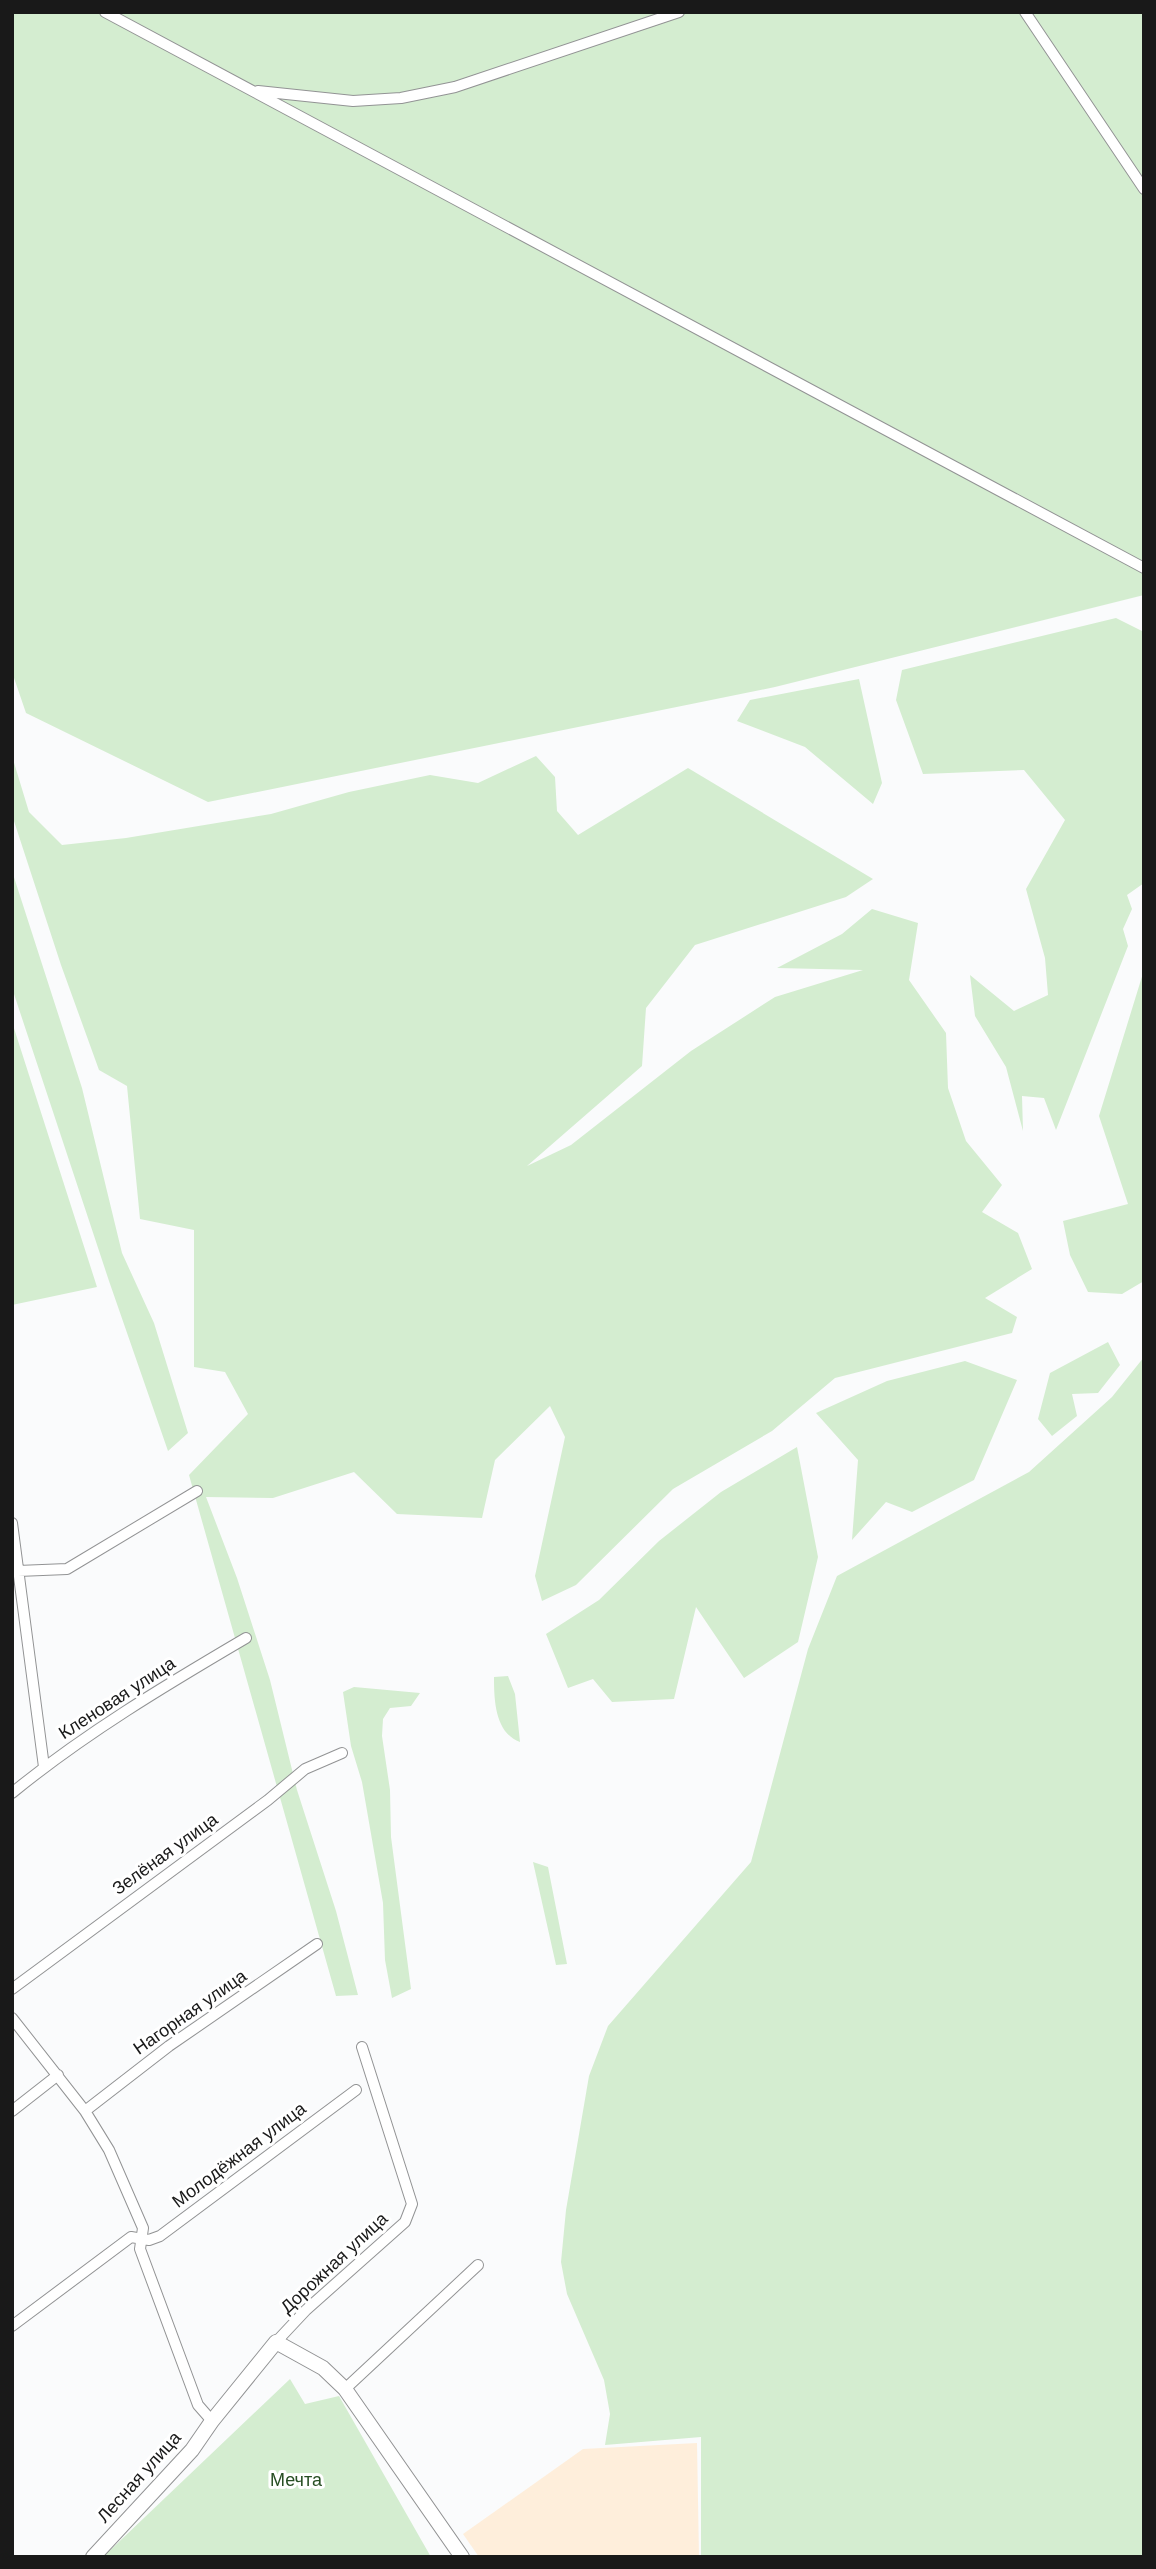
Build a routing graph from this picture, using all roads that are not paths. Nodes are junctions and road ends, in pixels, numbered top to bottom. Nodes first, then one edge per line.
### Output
1 (105, 12) edge
2 (679, 12) edge
3 (1025, 12) edge
4 (251, 90) junction
5 (1144, 189) edge
6 (1144, 568) edge
7 (197, 1491) dead end
8 (12, 1523) edge
9 (18, 1571) junction
10 (246, 1637) dead end
11 (342, 1753) dead end
12 (44, 1767) junction
13 (12, 1793) edge
14 (317, 1944) dead end
15 (12, 1989) edge
16 (12, 2018) edge
17 (362, 2047) dead end
18 (58, 2075) junction
19 (356, 2090) dead end
20 (12, 2110) edge
21 (85, 2111) junction
22 (141, 2239) junction
23 (478, 2265) dead end
24 (12, 2326) edge
25 (276, 2342) junction
26 (345, 2389) junction
27 (212, 2421) junction
28 (93, 2557) edge
29 (461, 2557) edge

1 - 4 street
2 - 4 street
3 - 5 street
4 - 6 street
7 - 9 street
8 - 9 street
9 - 12 street
10 - 12 street, Кленовая улица
11 - 15 street, Зелёная улица
12 - 13 street, Кленовая улица
14 - 21 street, Нагорная улица
16 - 18 street
17 - 25 street, Дорожная улица
18 - 20 street
18 - 21 street
19 - 22 street, Молодёжная улица
21 - 22 street
22 - 24 street, Молодёжная улица
22 - 27 street
23 - 26 street
25 - 26 street
25 - 27 street, Лесная улица
26 - 29 street
27 - 28 street, Лесная улица

